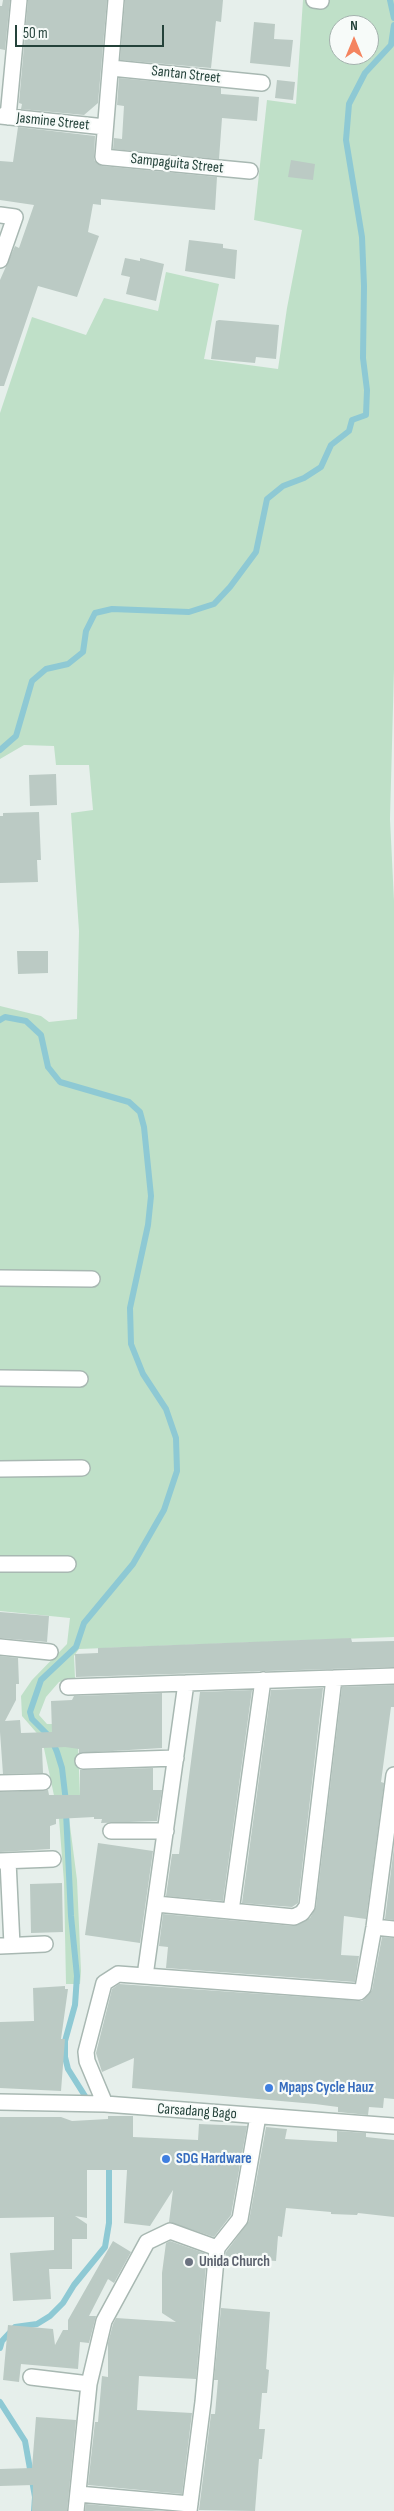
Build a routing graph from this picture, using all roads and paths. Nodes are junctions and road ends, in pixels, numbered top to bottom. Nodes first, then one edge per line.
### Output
1 (19, 0) edge
2 (116, 0) edge
3 (111, 68) junction
4 (262, 83) dead end
5 (4, 116) edge
6 (106, 127) junction
7 (250, 171) dead end
8 (0, 215) edge
9 (0, 260) edge
10 (0, 1278) edge
11 (92, 1279) dead end
12 (0, 1378) edge
13 (80, 1379) dead end
14 (82, 1468) dead end
15 (0, 1469) edge
16 (0, 1564) edge
17 (68, 1564) dead end
18 (0, 1647) edge
19 (50, 1652) dead end
20 (394, 1676) edge
21 (334, 1678) junction
22 (262, 1680) junction
23 (186, 1684) junction
24 (68, 1687) dead end
25 (176, 1758) junction
26 (83, 1761) dead end
27 (394, 1776) edge
28 (0, 1782) edge
29 (43, 1782) dead end
30 (111, 1831) dead end
31 (166, 1831) junction
32 (53, 1859) dead end
33 (4, 1861) edge
34 (156, 1904) junction
35 (231, 1911) junction
36 (374, 1927) junction
37 (394, 1929) edge
38 (45, 1944) dead end
39 (6, 1946) edge
40 (145, 1976) junction
41 (0, 2102) edge
42 (104, 2104) junction
43 (258, 2116) junction
44 (394, 2126) edge
45 (217, 2248) junction
46 (31, 2377) dead end
47 (89, 2384) junction
48 (78, 2494) junction
49 (190, 2508) edge
50 (76, 2511) edge

1 - 5 street
2 - 3 street
3 - 4 street, Santan Street
3 - 6 street
5 - 6 street, Jasmine Street
6 - 7 street, Sampaguita Street
8 - 9 street
10 - 11 street
12 - 13 street
14 - 15 street
16 - 17 street
18 - 19 street
20 - 21 street
21 - 22 street
21 - 35 street
22 - 23 street
22 - 35 street
23 - 24 street
23 - 25 street
25 - 26 street
25 - 31 street
27 - 36 street
28 - 29 street
30 - 31 street
31 - 34 street
32 - 33 street
33 - 39 street
34 - 35 street
34 - 40 street
36 - 37 street
36 - 40 street
38 - 39 street
40 - 42 street
41 - 42 street, Carsadang Bago
42 - 43 street, Carsadang Bago
43 - 44 street, Carsadang Bago
43 - 45 street
45 - 47 street
45 - 49 street
46 - 47 street
47 - 48 street
48 - 49 street
48 - 50 street

